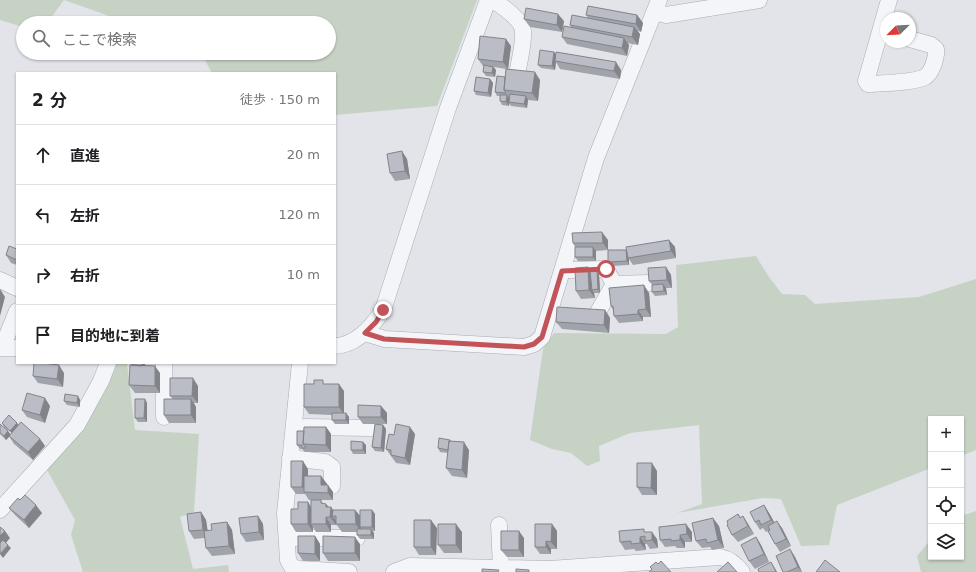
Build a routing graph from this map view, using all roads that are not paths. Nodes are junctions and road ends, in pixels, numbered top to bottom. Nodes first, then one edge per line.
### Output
1 (488, 0) edge
2 (493, 0) edge
3 (759, 0) edge
4 (889, 0) edge
5 (657, 6) edge
6 (887, 12) edge
7 (880, 41) edge
8 (916, 41) edge
9 (518, 69) edge
10 (562, 271) junction
11 (0, 280) edge
12 (649, 283) edge
13 (614, 284) junction
14 (16, 288) edge
15 (598, 312) edge
16 (16, 314) edge
17 (365, 333) junction
18 (336, 346) edge
19 (6, 348) edge
20 (108, 364) edge
21 (164, 364) edge
22 (300, 364) edge
23 (164, 416) edge
24 (293, 427) junction
25 (371, 428) dead end
26 (290, 458) junction
27 (332, 486) dead end
28 (0, 510) edge
29 (499, 525) dead end
30 (286, 538) junction
31 (357, 538) edge
32 (710, 565) edge
33 (500, 568) junction
34 (291, 569) edge
35 (410, 569) edge
36 (479, 569) edge
37 (550, 571) edge
38 (349, 572) edge
39 (394, 572) edge
40 (742, 572) edge

1 - 17 street
2 - 9 street
3 - 5 street
4 - 6 street
5 - 10 street
7 - 8 street
10 - 13 street
10 - 17 street
11 - 14 street
12 - 13 street
13 - 15 street
16 - 19 street
17 - 18 street
20 - 28 street
21 - 23 street
22 - 24 street
24 - 25 street
24 - 26 street
26 - 27 street
26 - 30 street
29 - 33 street
30 - 31 street
30 - 34 street
32 - 37 street
32 - 40 street
33 - 36 street
33 - 37 street
34 - 38 street
35 - 36 street
35 - 39 street

